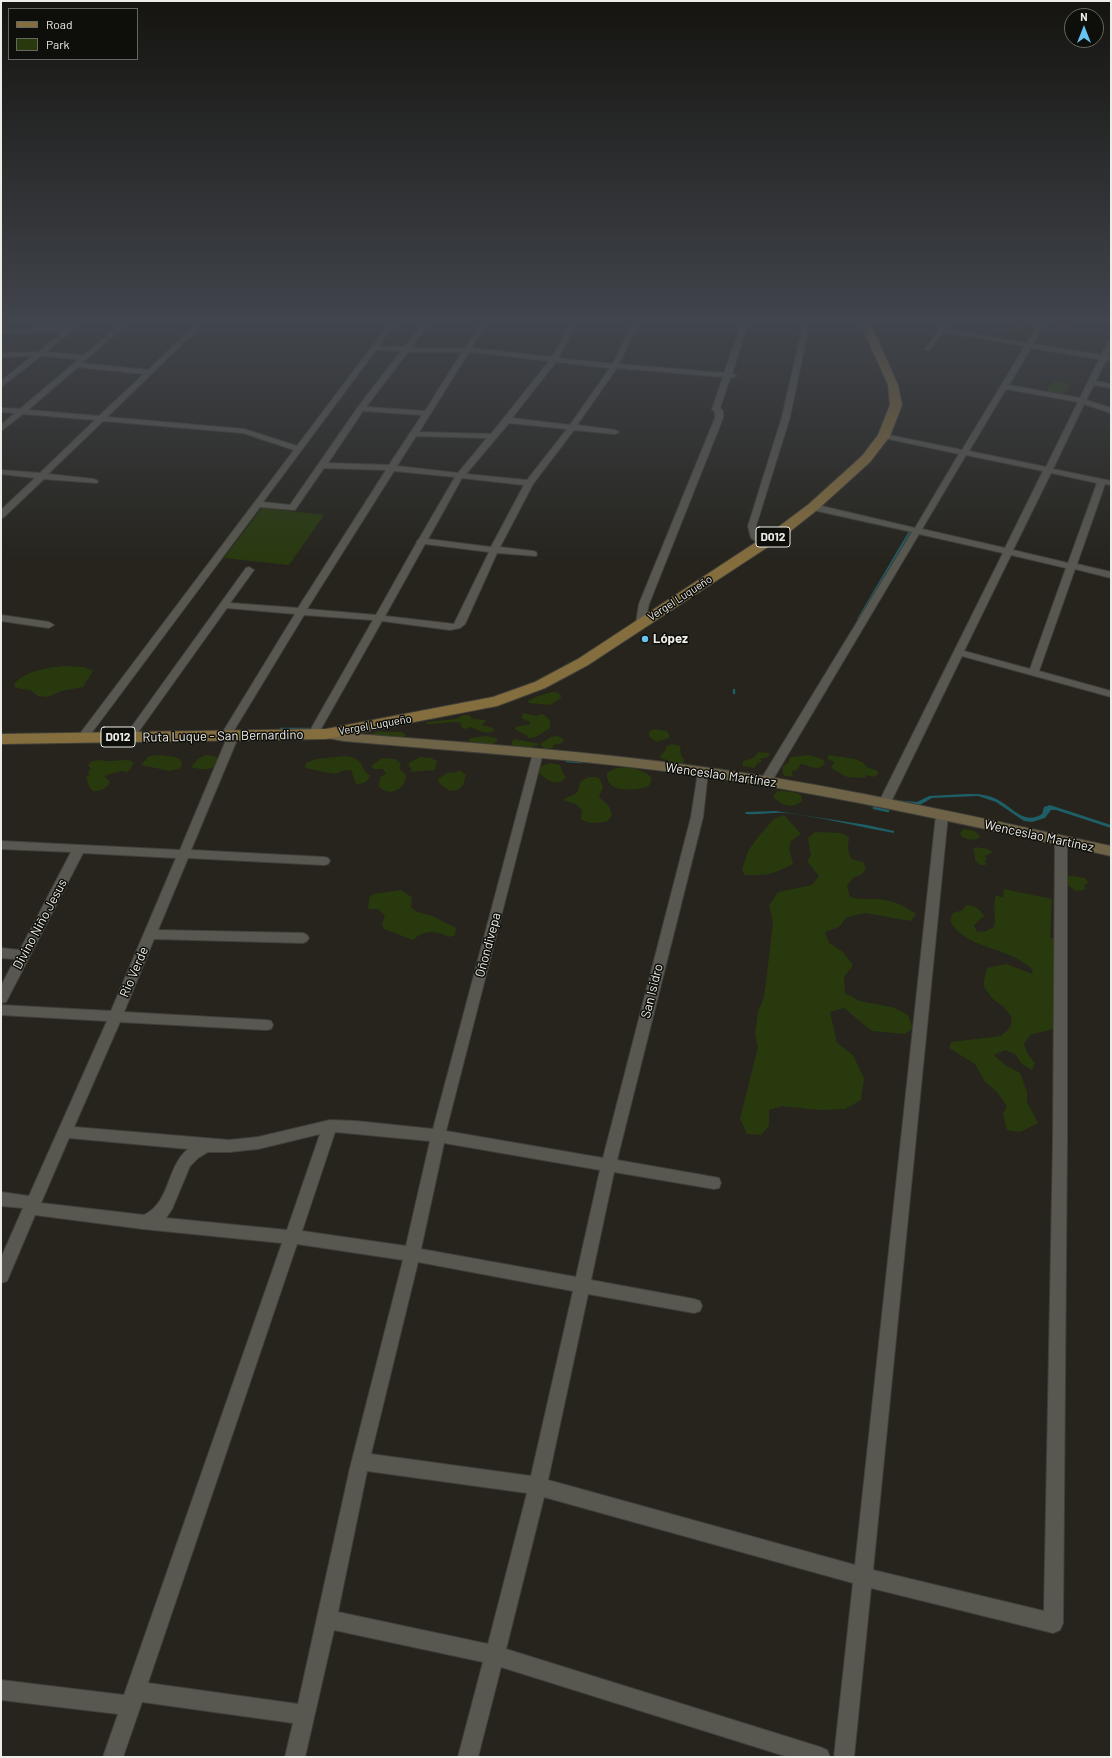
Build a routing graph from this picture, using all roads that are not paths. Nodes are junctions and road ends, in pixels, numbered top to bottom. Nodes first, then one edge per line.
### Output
1 (33, 402) edge
2 (118, 402) edge
3 (334, 402) edge
4 (367, 402) edge
5 (433, 402) edge
6 (521, 402) edge
7 (590, 402) edge
8 (724, 402) edge
9 (789, 402) edge
10 (895, 402) edge
11 (995, 402) edge
12 (1082, 402) joint
13 (1, 410) edge
14 (361, 410) junction
15 (22, 411) junction
16 (1111, 411) edge
17 (426, 413) junction
18 (100, 419) junction
19 (507, 420) junction
20 (572, 427) junction
21 (1, 429) edge
22 (615, 432) dead end
23 (413, 434) junction
24 (492, 436) junction
25 (884, 436) junction
26 (299, 449) junction
27 (965, 452) junction
28 (322, 465) junction
29 (391, 468) junction
30 (1048, 470) junction
31 (1, 472) edge
32 (460, 475) junction
33 (41, 476) junction
34 (94, 481) dead end
35 (1106, 482) edge
36 (529, 483) junction
37 (258, 504) junction
38 (813, 507) junction
39 (1, 514) edge
40 (918, 531) junction
41 (421, 541) junction
42 (763, 544) junction
43 (494, 550) junction
44 (1008, 551) junction
45 (533, 554) dead end
46 (1072, 567) junction
47 (249, 570) dead end
48 (1111, 576) edge
49 (224, 605) junction
50 (301, 611) junction
51 (1, 618) edge
52 (378, 618) junction
53 (641, 623) junction
54 (49, 625) dead end
55 (958, 652) junction
56 (1033, 673) junction
57 (1111, 694) edge
58 (320, 734) junction
59 (230, 735) junction
60 (130, 736) junction
61 (83, 737) junction
62 (1, 739) edge
63 (538, 753) junction
64 (704, 772) junction
65 (766, 781) junction
66 (884, 804) junction
67 (942, 815) junction
68 (1062, 841) junction
69 (1, 846) edge
70 (79, 849) junction
71 (1111, 851) edge
72 (183, 854) junction
73 (324, 861) dead end
74 (150, 934) junction
75 (303, 938) dead end
76 (1, 953) edge
77 (24, 954) junction
78 (1, 998) edge
79 (1, 1010) edge
80 (115, 1017) junction
81 (266, 1025) dead end
82 (330, 1126) junction
83 (64, 1132) junction
84 (438, 1136) junction
85 (210, 1144) junction
86 (608, 1165) junction
87 (714, 1183) dead end
88 (1, 1199) edge
89 (32, 1206) junction
90 (144, 1222) junction
91 (292, 1237) junction
92 (412, 1254) junction
93 (1, 1276) edge
94 (581, 1286) junction
95 (694, 1306) dead end
96 (361, 1461) junction
97 (538, 1486) junction
98 (863, 1577) junction
99 (327, 1619) junction
100 (495, 1655) junction
101 (1, 1690) edge
102 (133, 1699) junction
103 (305, 1715) junction
104 (113, 1757) edge
105 (295, 1757) edge
106 (468, 1757) edge
107 (820, 1757) edge
108 (844, 1757) edge

1 - 15 street
2 - 18 street
3 - 26 street
4 - 14 street
5 - 17 street, Rio Verde
6 - 19 street
7 - 20 street
8 - 53 street
9 - 42 street
10 - 25 main road, Vergel Luqueño / D012
11 - 27 street
12 - 16 street
12 - 30 street
13 - 15 street
14 - 17 street
14 - 28 street
15 - 18 street
15 - 21 street
17 - 23 street, Rio Verde
18 - 26 street
18 - 33 street
19 - 20 street
19 - 24 street
20 - 22 street
20 - 36 street
23 - 24 street
23 - 29 street, Rio Verde
24 - 32 street
25 - 27 street
25 - 38 main road, Vergel Luqueño / D012
26 - 37 street
27 - 30 street
27 - 40 street
28 - 29 street
28 - 37 street
29 - 32 street
29 - 50 street, Rio Verde
30 - 35 street
30 - 44 street
31 - 33 street
32 - 36 street
32 - 41 street
33 - 34 street
33 - 39 street
35 - 46 street
36 - 43 street
37 - 61 street
38 - 40 street
38 - 42 main road, Vergel Luqueño / D012
40 - 44 street
40 - 65 street
41 - 43 street
41 - 52 street
42 - 53 main road, Vergel Luqueño / D012
43 - 45 street
43 - 52 street
44 - 46 street
44 - 55 street
46 - 48 street
46 - 56 street
47 - 49 street
49 - 50 street
49 - 60 street
50 - 52 street
50 - 59 street, Rio Verde
51 - 54 street
52 - 58 street
53 - 58 main road, Vergel Luqueño / D012
55 - 56 street
55 - 66 street
56 - 57 street
58 - 59 main road, Ruta Luque - San Bernardino / D012
58 - 63 main road, Wenceslao Martínez
59 - 60 main road, Ruta Luque - San Bernardino / D012
59 - 72 street, Rio Verde
60 - 61 main road, Ruta Luque - San Bernardino / D012
61 - 62 main road, Ruta Luque - San Bernardino / D012
63 - 64 main road, Wenceslao Martínez
63 - 84 street, Oñondivepa
64 - 65 main road, Wenceslao Martínez
64 - 86 street, San Isidro
65 - 66 main road, Wenceslao Martínez
66 - 67 main road, Wenceslao Martínez
67 - 68 main road, Wenceslao Martínez
67 - 98 street
68 - 71 main road, Wenceslao Martínez
68 - 98 street
69 - 70 street
70 - 72 street
70 - 77 street, Divino Niño Jesus
72 - 73 street
72 - 74 street, Rio Verde
74 - 75 street
74 - 80 street, Rio Verde
76 - 77 street
77 - 78 street, Divino Niño Jesus
79 - 80 street
80 - 81 street
80 - 83 street, Rio Verde
82 - 84 street
82 - 85 street
82 - 91 street
83 - 85 street
83 - 89 street, Rio Verde
84 - 86 street
84 - 92 street, Oñondivepa
85 - 90 street
86 - 87 street
86 - 94 street, San Isidro
88 - 89 street
89 - 90 street
89 - 93 street, Rio Verde
90 - 91 street
91 - 92 street
91 - 102 street
92 - 94 street
92 - 96 street, Oñondivepa
94 - 95 street
94 - 97 street, San Isidro
96 - 97 street
96 - 99 street, Oñondivepa
97 - 98 street
97 - 100 street, San Isidro
98 - 108 street
99 - 100 street
99 - 103 street, Oñondivepa
100 - 106 street, San Isidro
100 - 107 street
101 - 102 street
102 - 103 street
102 - 104 street
103 - 105 street, Oñondivepa

